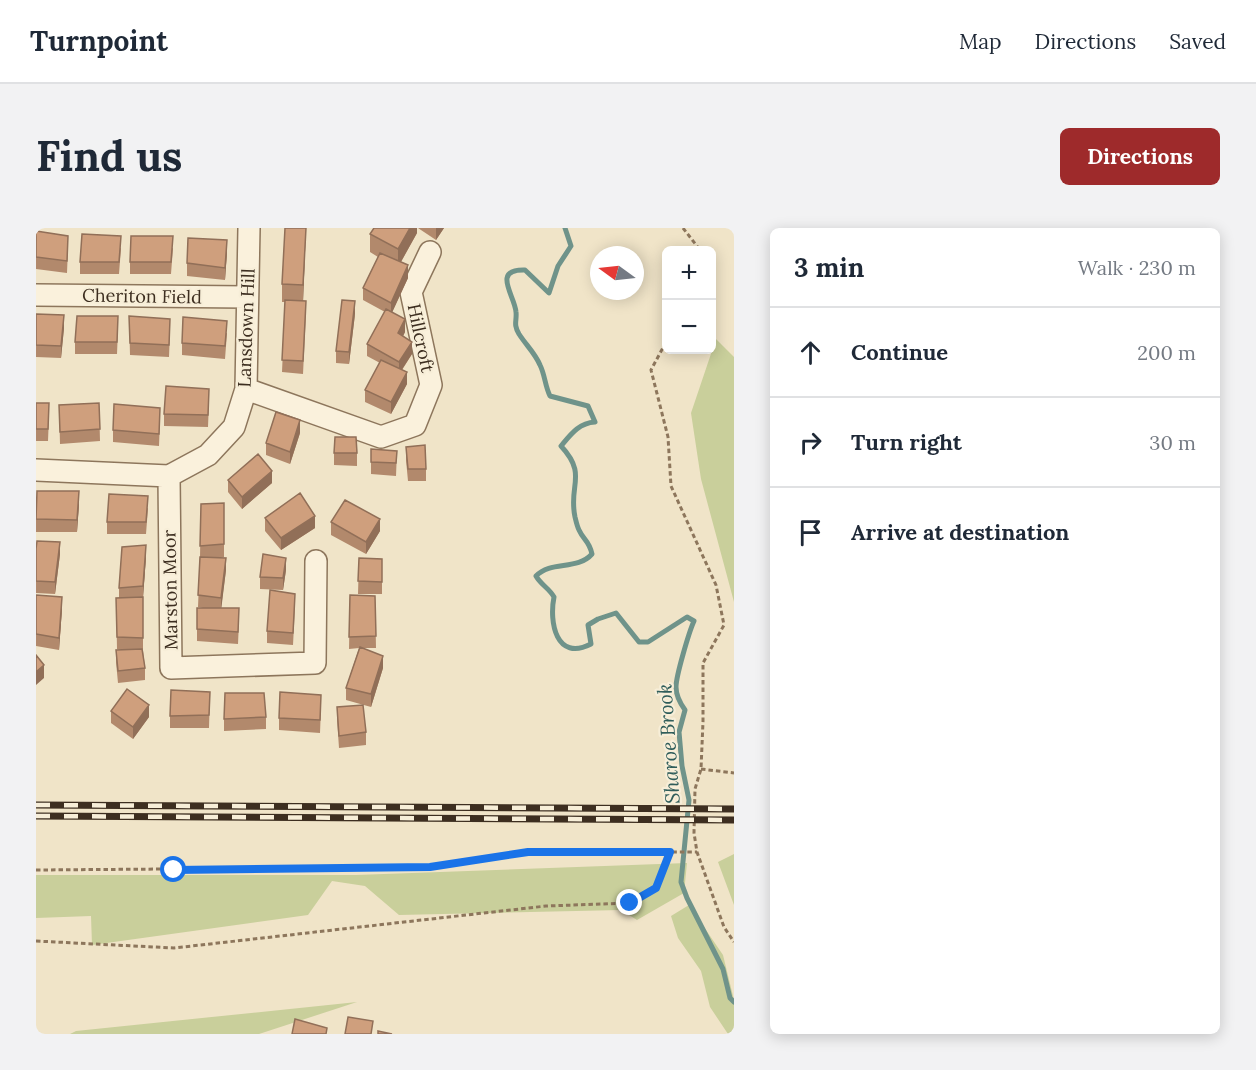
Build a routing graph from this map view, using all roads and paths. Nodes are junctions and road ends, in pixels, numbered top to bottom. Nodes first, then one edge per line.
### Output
1 (249, 228) edge
2 (683, 228) edge
3 (697, 246) edge
4 (429, 252) dead end
5 (36, 295) edge
6 (248, 297) junction
7 (662, 349) edge
8 (246, 389) junction
9 (36, 470) edge
10 (169, 476) junction
11 (316, 561) dead end
12 (700, 769) junction
13 (734, 773) edge
14 (670, 852) junction
15 (697, 852) junction
16 (36, 870) edge
17 (36, 941) edge
18 (734, 942) edge

1 - 6 street, Lansdown Hill
2 - 3 path
4 - 8 street, Hillcroft
5 - 6 street, Cheriton Field
6 - 8 street, Lansdown Hill
7 - 12 path
8 - 10 street, Lansdown Hill
9 - 10 street
10 - 11 street, Marston Moor
12 - 13 path
12 - 15 path
14 - 15 path
14 - 16 path
14 - 17 path
15 - 18 path

